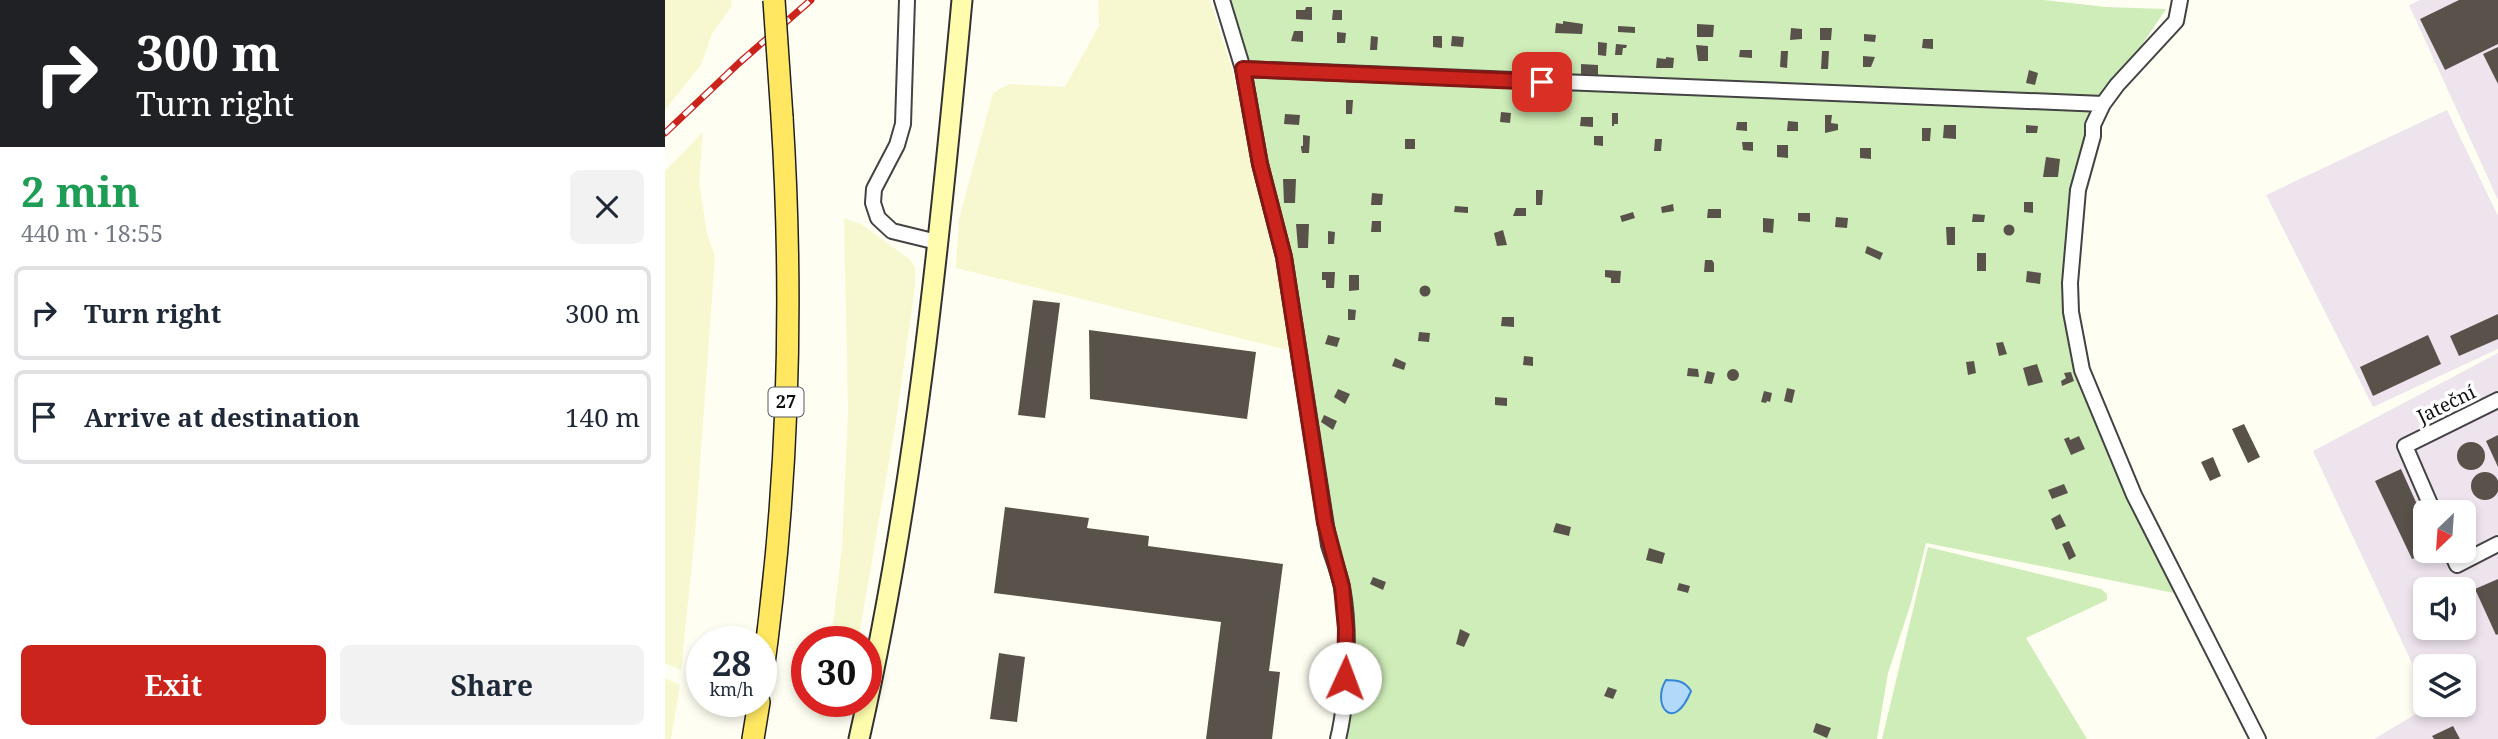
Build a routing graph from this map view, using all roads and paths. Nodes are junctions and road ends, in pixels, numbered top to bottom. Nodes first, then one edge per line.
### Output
1 (774, 0) edge
2 (907, 0) edge
3 (961, 0) edge
4 (1222, 0) edge
5 (2180, 0) edge
6 (1243, 69) junction
7 (2103, 103) junction
8 (937, 242) junction
9 (2497, 404) edge
10 (2428, 500) edge
11 (2498, 544) edge
12 (2476, 555) edge
13 (768, 626) edge
14 (757, 717) edge
15 (753, 739) edge
16 (859, 739) edge
17 (1338, 739) edge
18 (2258, 739) edge

1 - 13 main road, 27, bridge
2 - 8 street
3 - 8 main road
4 - 6 street
5 - 7 street
6 - 7 street
6 - 17 street
7 - 18 street
8 - 16 main road
9 - 10 street, Jateční
11 - 12 street
14 - 15 main road

